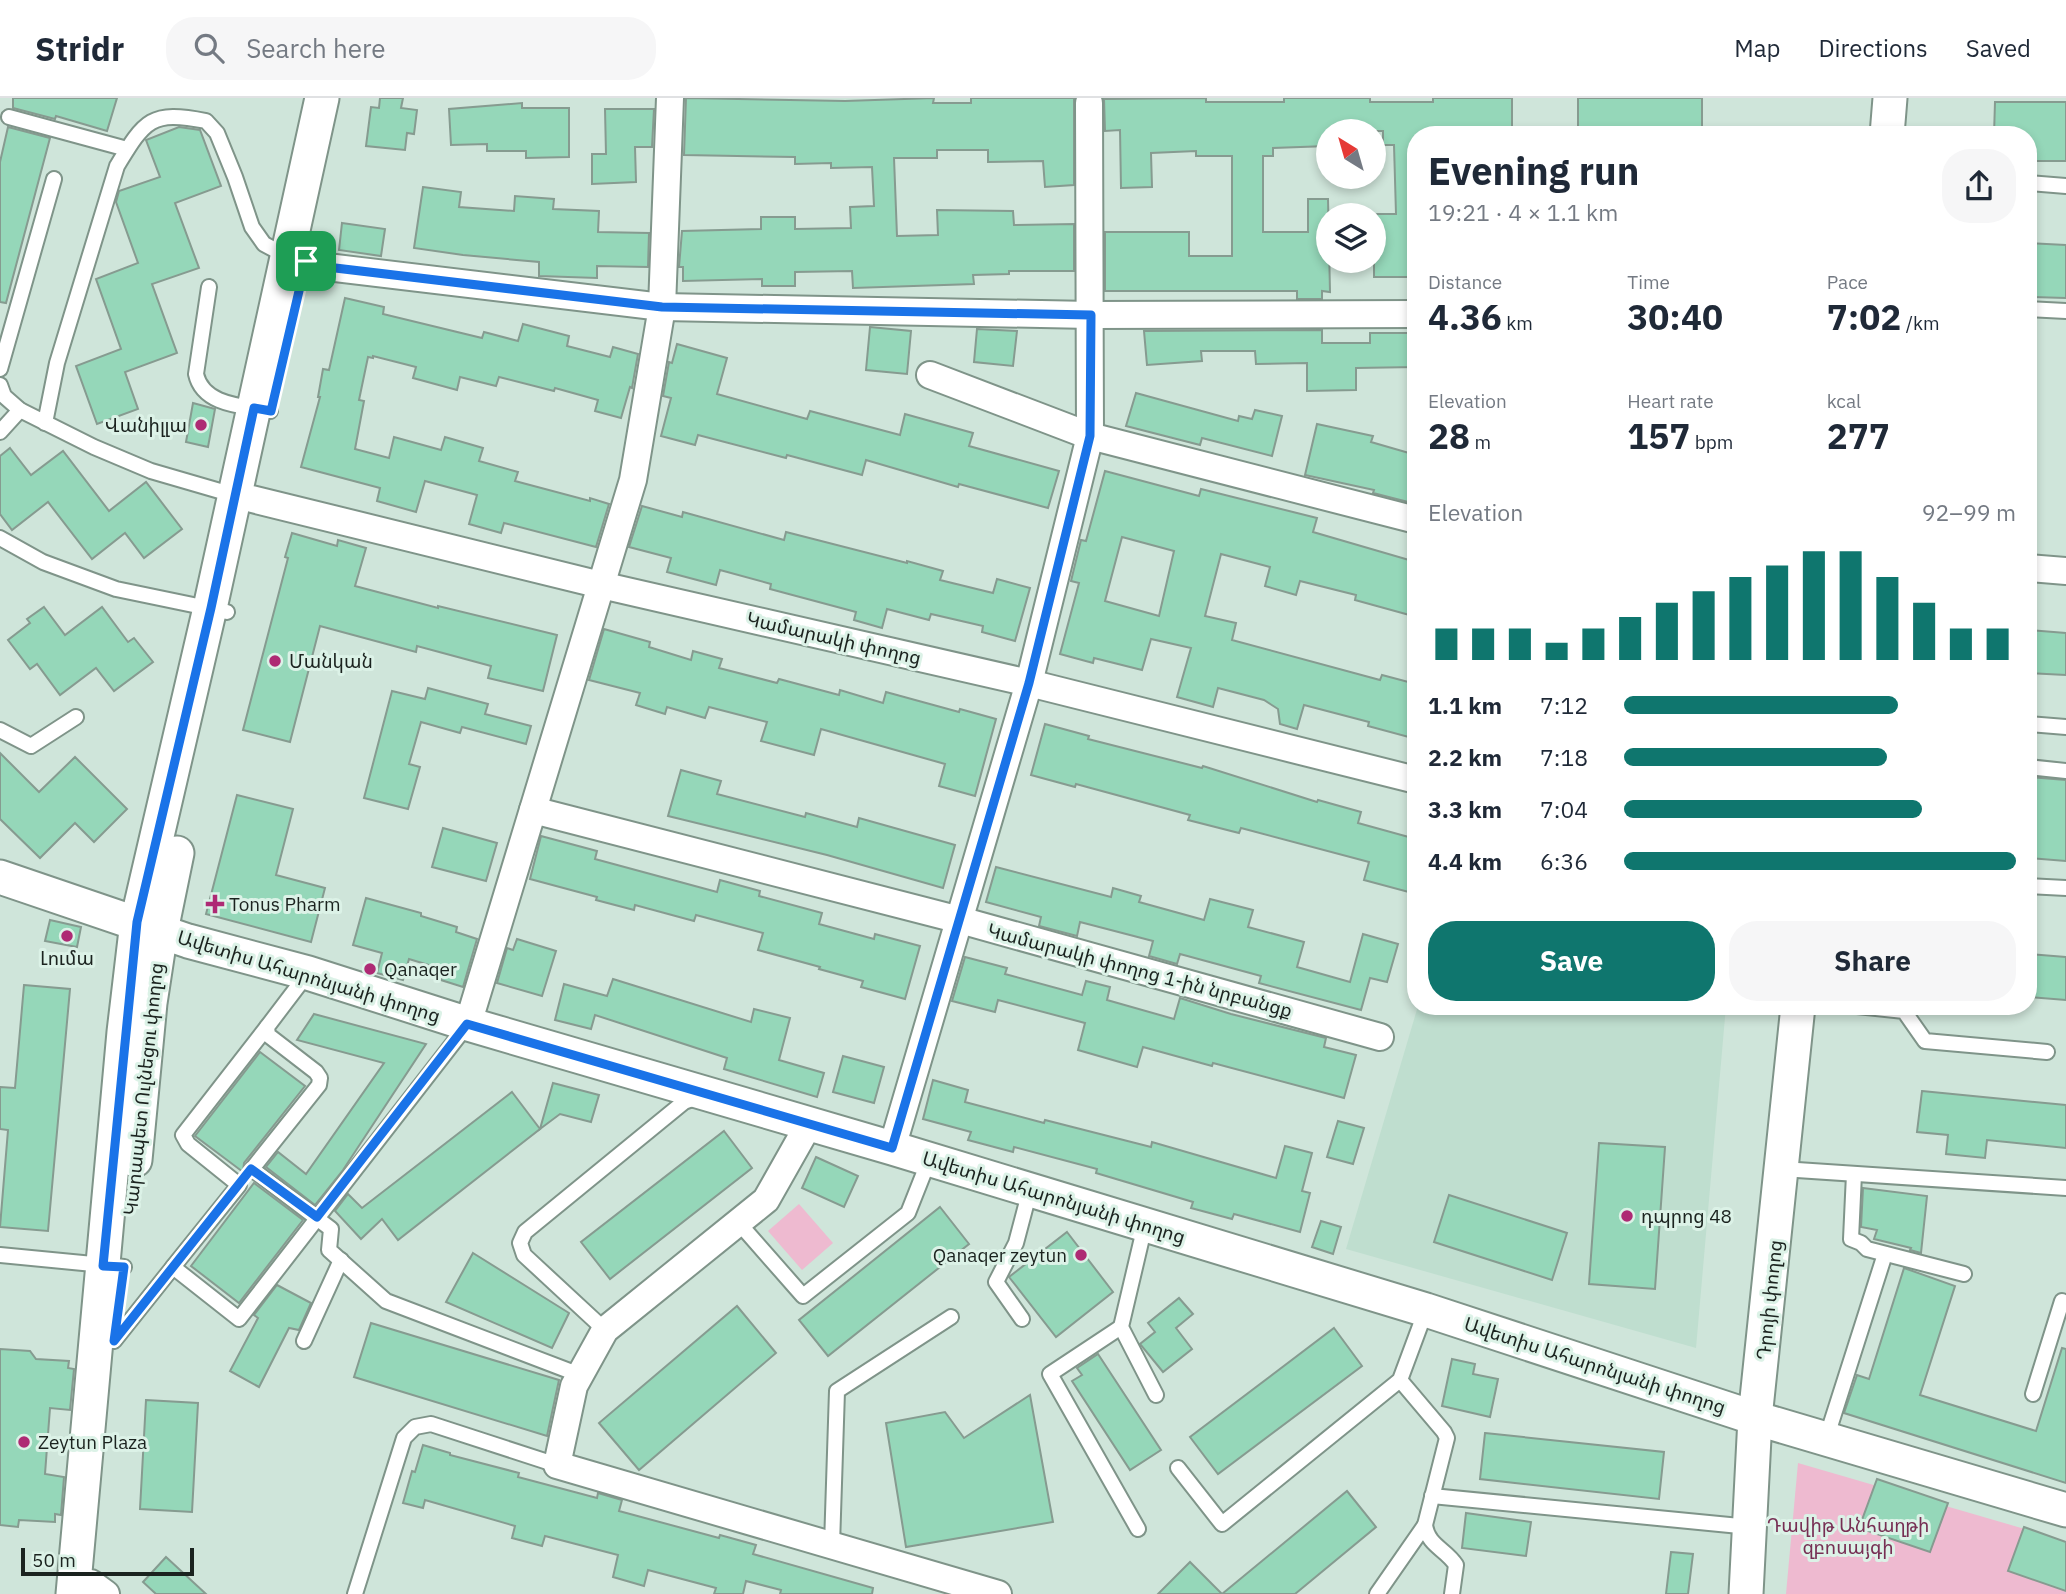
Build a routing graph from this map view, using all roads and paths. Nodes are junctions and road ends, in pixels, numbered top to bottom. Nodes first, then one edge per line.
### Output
1 (322, 98) edge
2 (341, 98) edge
3 (670, 98) edge
4 (1890, 98) edge
5 (1089, 103) dead end
6 (9, 117) dead end
7 (1888, 126) edge
8 (127, 149) junction
9 (54, 179) dead end
10 (2037, 184) edge
11 (2066, 186) edge
12 (297, 259) junction
13 (209, 287) dead end
14 (662, 307) junction
15 (2037, 309) edge
16 (2066, 311) edge
17 (1407, 314) edge
18 (1091, 315) junction
19 (0, 369) edge
20 (930, 375) dead end
21 (0, 386) edge
22 (262, 409) junction
23 (20, 410) junction
24 (45, 423) junction
25 (0, 432) edge
26 (1090, 436) junction
27 (244, 497) junction
28 (1407, 518) edge
29 (0, 538) edge
30 (2037, 569) edge
31 (2066, 571) edge
32 (601, 585) junction
33 (219, 610) junction
34 (1029, 683) junction
35 (76, 716) dead end
36 (2037, 725) edge
37 (2066, 727) edge
38 (0, 730) edge
39 (2037, 768) edge
40 (2066, 771) edge
41 (1407, 778) edge
42 (534, 810) junction
43 (0, 877) edge
44 (2037, 886) edge
45 (2066, 888) edge
46 (961, 920) junction
47 (149, 926) junction
48 (308, 973) junction
49 (1797, 1015) edge
50 (1907, 1015) edge
51 (467, 1024) junction
52 (267, 1027) junction
53 (1380, 1037) dead end
54 (2047, 1052) dead end
55 (705, 1094) junction
56 (809, 1125) junction
57 (892, 1148) junction
58 (929, 1159) junction
59 (251, 1169) junction
60 (1782, 1169) junction
61 (1854, 1174) junction
62 (239, 1185) junction
63 (2066, 1188) edge
64 (1030, 1190) junction
65 (317, 1217) junction
66 (738, 1222) junction
67 (1145, 1225) junction
68 (1885, 1254) junction
69 (0, 1255) edge
70 (341, 1260) junction
71 (113, 1266) junction
72 (173, 1267) junction
73 (1964, 1274) dead end
74 (2066, 1303) edge
75 (1426, 1310) junction
76 (951, 1317) dead end
77 (1022, 1319) dead end
78 (1121, 1328) junction
79 (605, 1330) junction
80 (114, 1341) junction
81 (304, 1341) dead end
82 (580, 1375) junction
83 (1400, 1380) junction
84 (2033, 1394) dead end
85 (1156, 1395) dead end
86 (1755, 1418) junction
87 (1826, 1439) junction
88 (557, 1465) junction
89 (1178, 1468) dead end
90 (1432, 1496) junction
91 (2066, 1510) edge
92 (1425, 1525) junction
93 (1750, 1527) junction
94 (1138, 1529) dead end
95 (832, 1545) junction
96 (90, 1591) edge
97 (355, 1594) edge
98 (998, 1594) edge
99 (1377, 1594) edge
100 (1452, 1594) edge
101 (1745, 1594) edge

1 - 12 street, Կարապետ Ուլնեցու փողոց
2 - 12 street, Կարապետ Ուլնեցու փողոց
3 - 14 street
4 - 7 street
5 - 18 street
6 - 8 lane
8 - 12 lane
8 - 24 lane
9 - 19 lane
10 - 11 lane
12 - 14 street
12 - 22 street, Կարապետ Ուլնեցու փողոց
13 - 22 lane
14 - 18 street
14 - 32 street
15 - 16 lane
17 - 18 street
18 - 26 street
20 - 26 street
21 - 23 lane
22 - 27 street, Կարապետ Ուլնեցու փողոց
23 - 24 lane
23 - 25 lane
24 - 27 lane
26 - 28 street
26 - 34 street
27 - 32 street, Կամարակի փողոց
27 - 33 street, Կարապետ Ուլնեցու փողոց
29 - 33 lane
30 - 31 street
32 - 34 street, Կամարակի փողոց
32 - 42 street
33 - 47 street, Կարապետ Ուլնեցու փողոց
34 - 41 street, Կամարակի փողոց
34 - 46 street
35 - 38 lane
36 - 37 lane
39 - 40 lane
42 - 46 street, Կամարակի փողոց 1-ին նրբանցք
42 - 51 street
43 - 47 street, Ավետիս Ահարոնյանի փողոց
44 - 45 lane
46 - 53 street, Կամարակի փողոց 1-ին նրբանցք
46 - 57 street
47 - 48 street, Ավետիս Ահարոնյանի փողոց
47 - 71 street, Կարապետ Ուլնեցու փողոց
48 - 51 street, Ավետիս Ահարոնյանի փողոց
48 - 52 lane
49 - 60 street, Դրոյի փողոց
50 - 54 lane
51 - 55 street, Ավետիս Ահարոնյանի փողոց
51 - 65 lane
52 - 59 lane
52 - 62 lane
55 - 56 street, Ավետիս Ահարոնյանի փողոց
55 - 79 lane
56 - 57 street, Ավետիս Ահարոնյանի փողոց
56 - 66 street
57 - 58 street, Ավետիս Ահարոնյանի փողոց
58 - 64 street, Ավետիս Ահարոնյանի փողոց
58 - 66 lane
59 - 62 lane
59 - 65 lane
60 - 61 lane
60 - 86 street, Դրոյի փողոց
61 - 63 lane
61 - 68 lane
62 - 72 lane
64 - 67 street, Ավետիս Ահարոնյանի փողոց
64 - 77 lane
65 - 70 lane
65 - 72 lane
66 - 79 street
67 - 75 street, Ավետիս Ահարոնյանի փողոց
67 - 78 lane
68 - 73 lane
68 - 87 lane
69 - 71 lane
70 - 81 lane
70 - 82 lane
71 - 80 street, Կարապետ Ուլնեցու փողոց
71 - 96 street, Կարապետ Ուլնեցու փողոց
72 - 80 lane
74 - 84 lane
75 - 83 lane
75 - 86 street, Ավետիս Ահարոնյանի փողոց
76 - 95 lane
78 - 85 lane
78 - 94 lane
79 - 82 street
80 - 96 street, Կարապետ Ուլնեցու փողոց
82 - 88 street
83 - 89 lane
83 - 90 lane
86 - 87 street, Ավետիս Ահարոնյանի փողոց
86 - 93 street, Դրոյի փողոց
87 - 91 street, Ավետիս Ահարոնյանի փողոց
88 - 95 street
88 - 97 lane
90 - 92 lane
90 - 93 lane
92 - 99 lane
92 - 100 lane
93 - 101 street, Դրոյի փողոց
95 - 98 street

